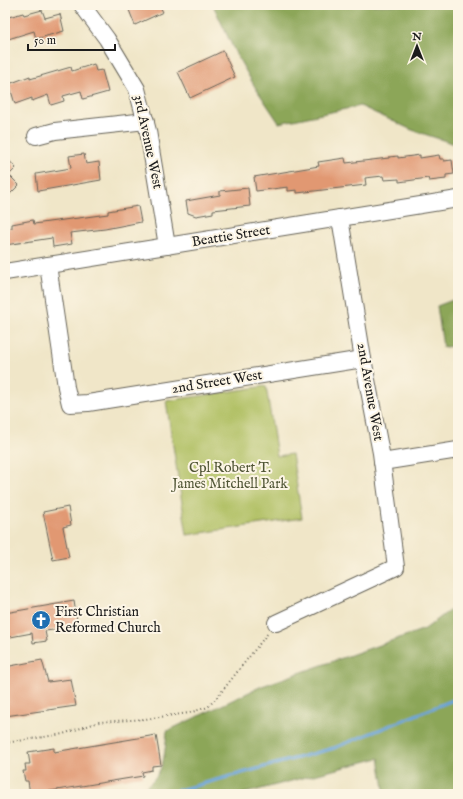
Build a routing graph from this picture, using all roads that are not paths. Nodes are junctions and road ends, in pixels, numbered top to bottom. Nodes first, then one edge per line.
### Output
1 (82, 5) edge
2 (146, 120) junction
3 (36, 136) dead end
4 (458, 199) edge
5 (340, 218) junction
6 (167, 246) junction
7 (48, 265) junction
8 (5, 272) edge
9 (363, 359) junction
10 (458, 450) edge
11 (382, 462) junction
12 (276, 623) road end

1 - 2 street, 3rd Avenue West
2 - 3 street
2 - 6 street, 3rd Avenue West
4 - 5 street, Beattie Street
5 - 6 street, Beattie Street
5 - 9 street, 2nd Avenue West
6 - 7 street, Beattie Street
7 - 8 street, Beattie Street
7 - 9 street, 2nd Street West
9 - 11 street, 2nd Avenue West
10 - 11 street
11 - 12 street, 2nd Avenue West

